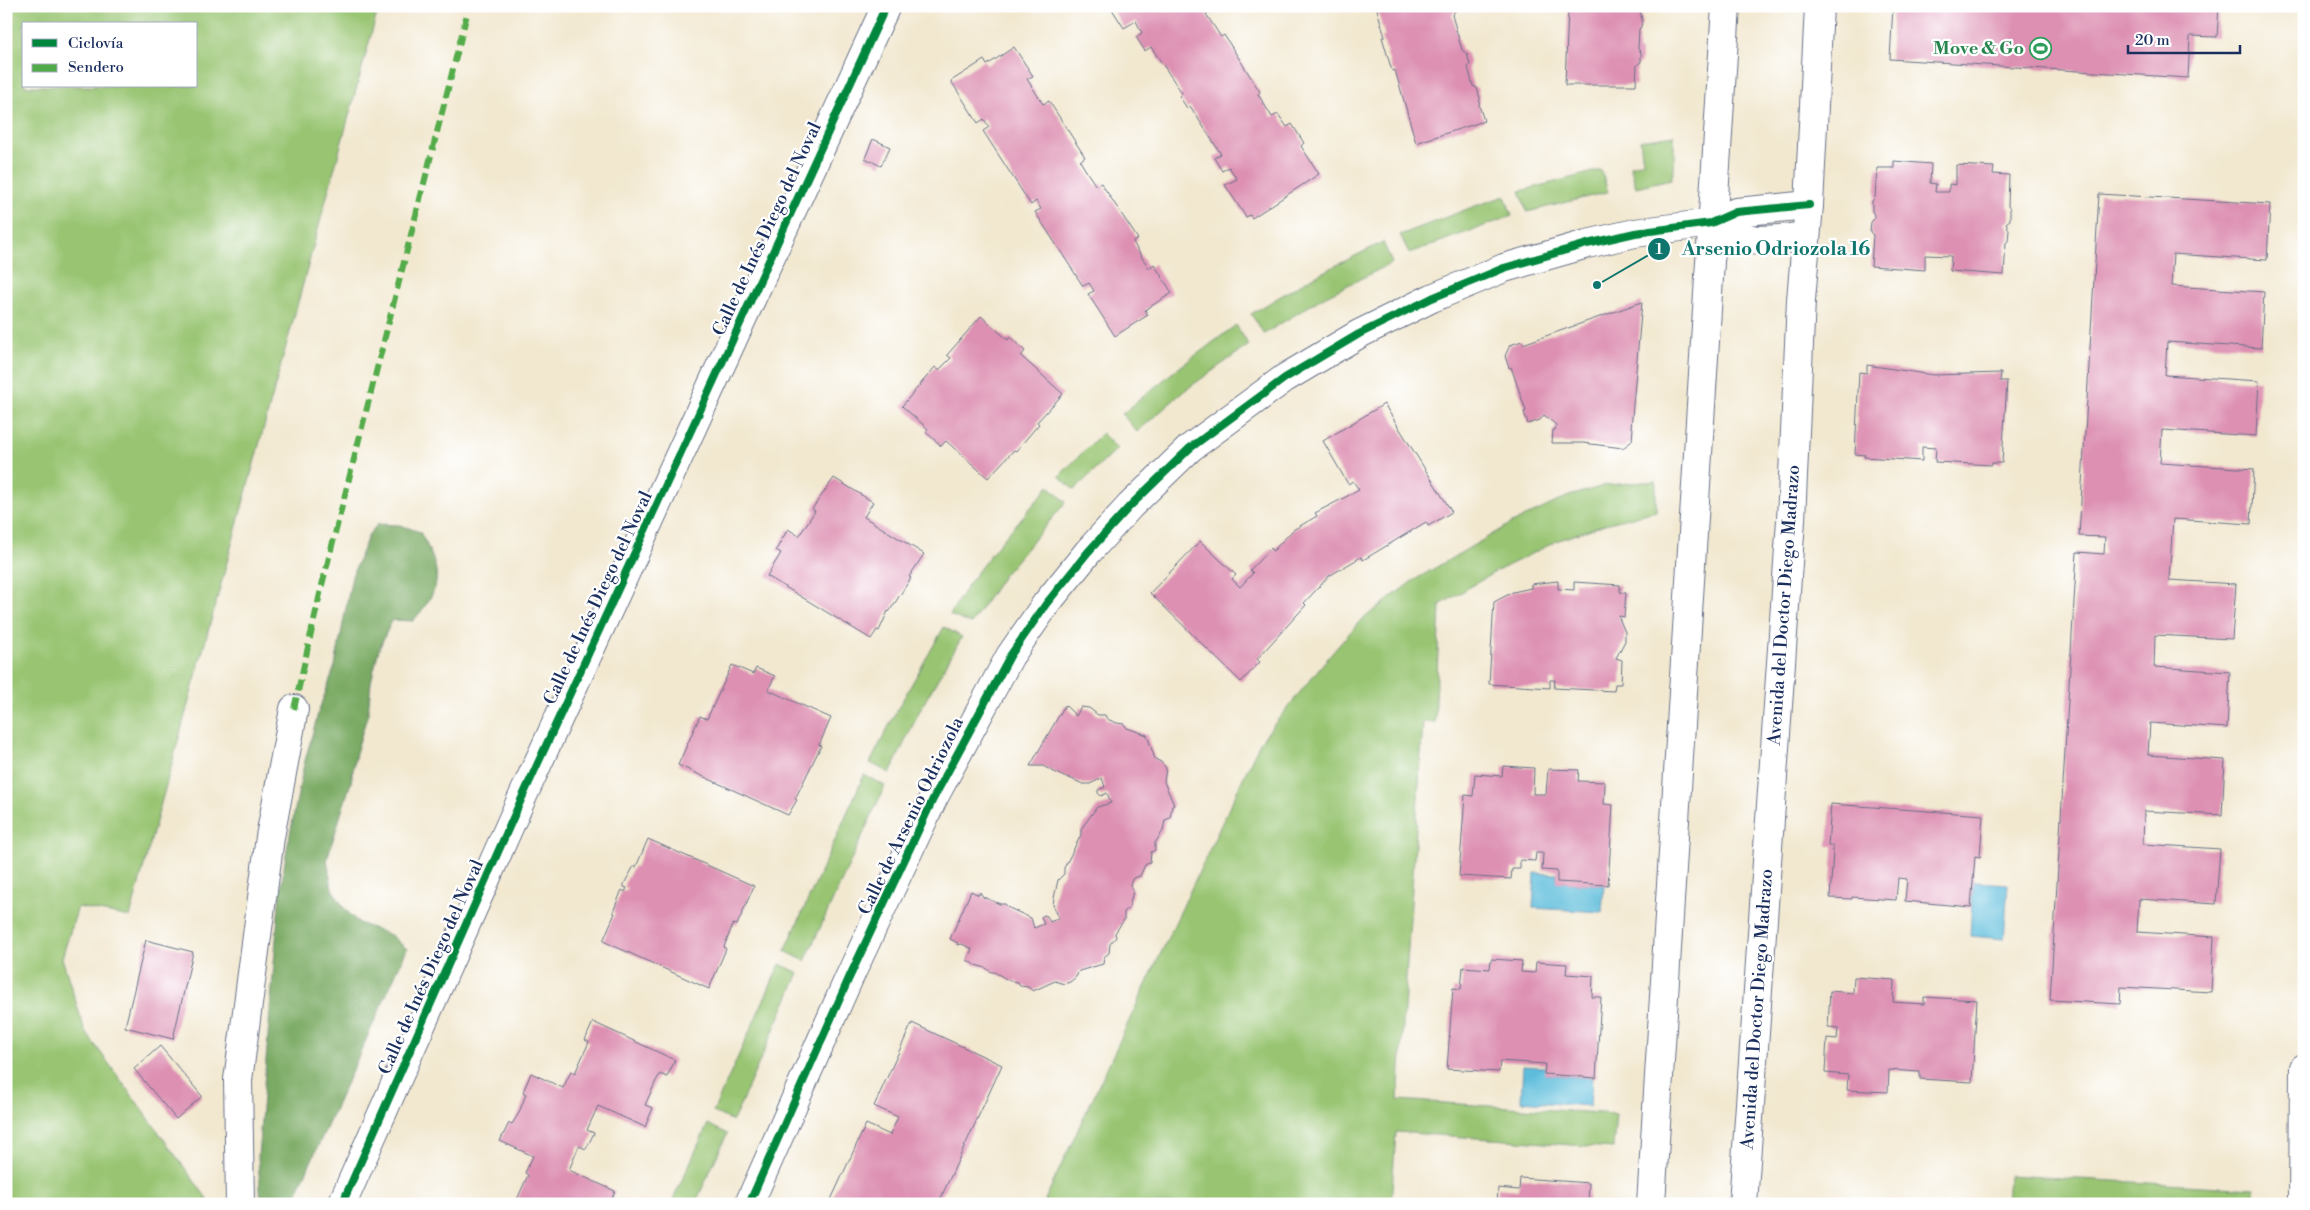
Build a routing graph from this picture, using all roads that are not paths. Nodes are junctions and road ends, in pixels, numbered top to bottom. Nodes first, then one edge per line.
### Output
1 (886, 6) edge
2 (1726, 6) edge
3 (1819, 6) edge
4 (1809, 205) junction
5 (1711, 223) junction
6 (1806, 236) junction
7 (294, 709) dead end
8 (2304, 1068) edge
9 (240, 1204) edge
10 (342, 1204) edge
11 (749, 1204) edge
12 (1651, 1204) edge
13 (1743, 1204) edge
14 (2302, 1204) edge

1 - 10 street, Calle de Inés Diego del Noval
2 - 5 street
3 - 4 street, Avenida del Doctor Diego Madrazo
4 - 5 street, Calle de Arsenio Odriozola
4 - 6 street, Avenida del Doctor Diego Madrazo
5 - 6 street
5 - 11 street, Calle de Arsenio Odriozola
5 - 12 street
6 - 13 street, Avenida del Doctor Diego Madrazo
7 - 9 street
8 - 14 street

